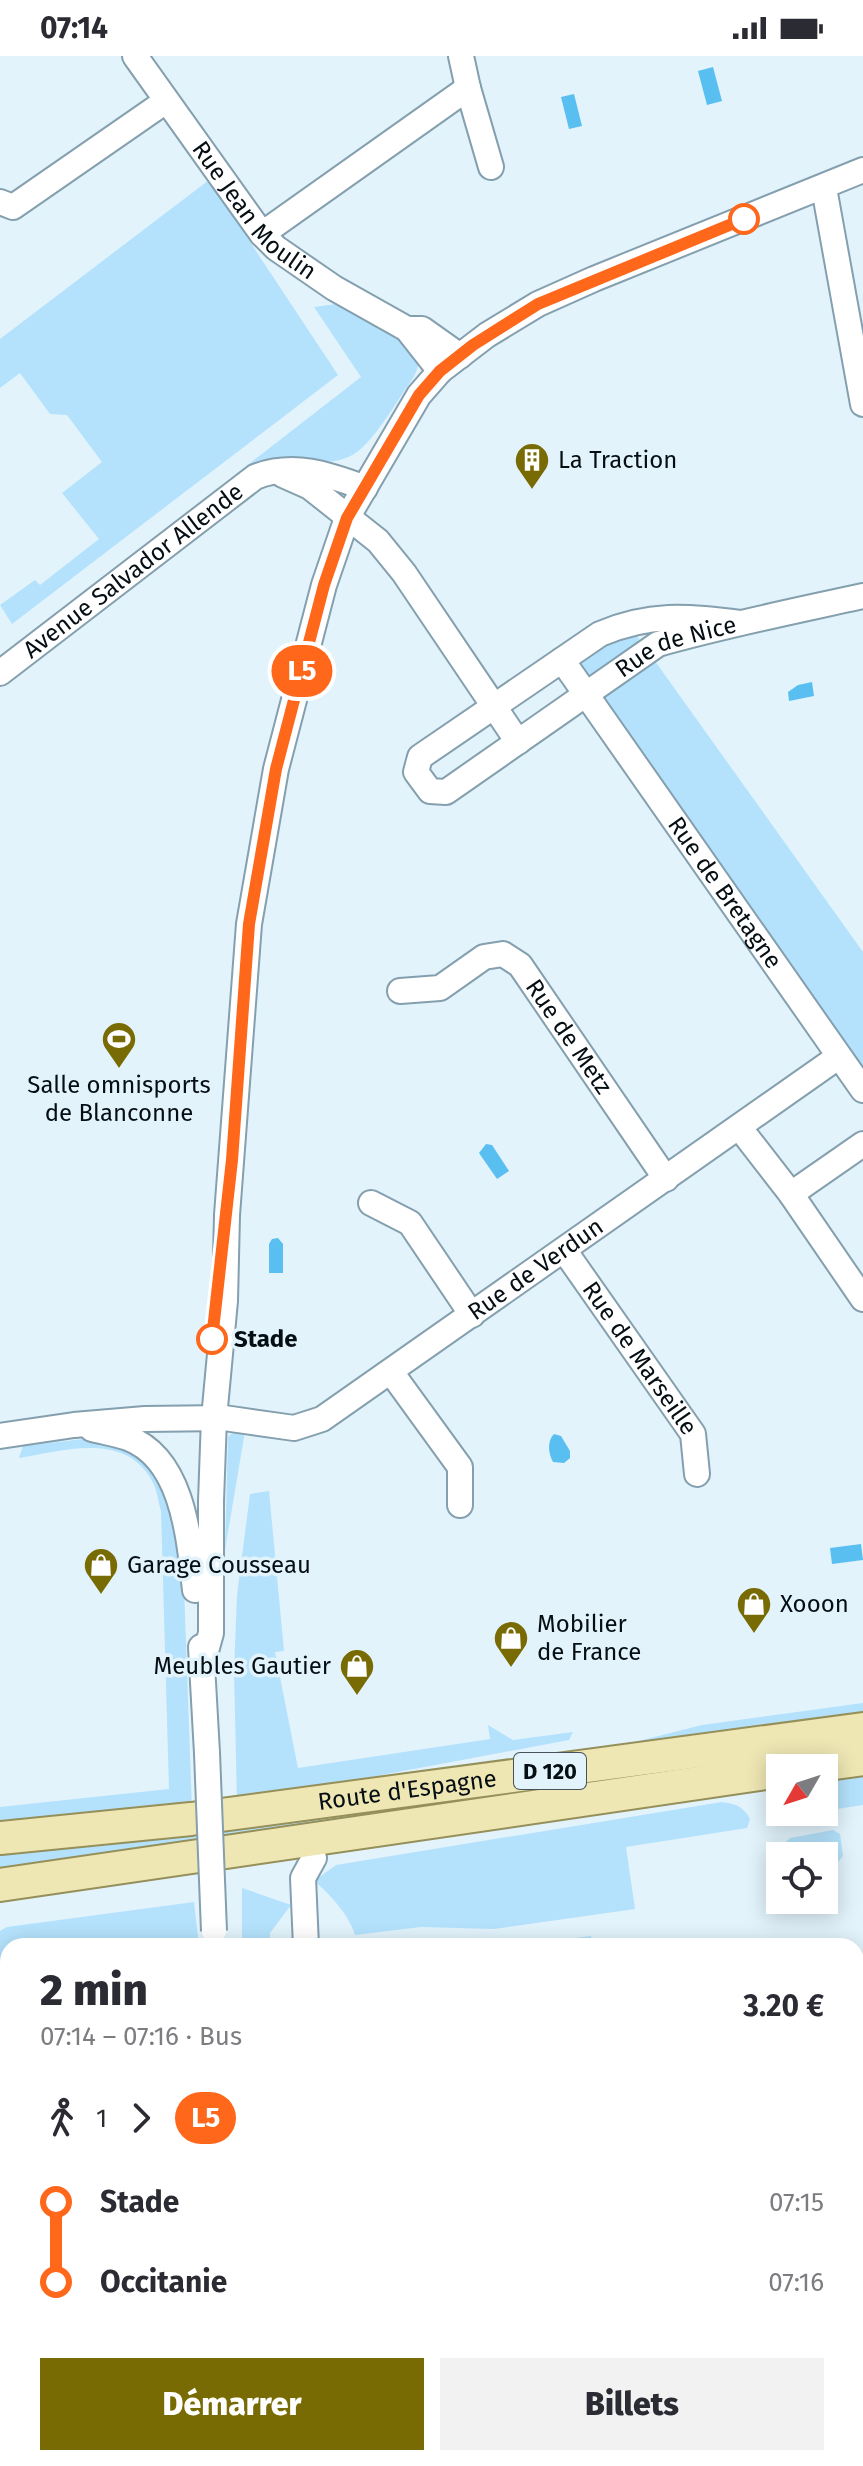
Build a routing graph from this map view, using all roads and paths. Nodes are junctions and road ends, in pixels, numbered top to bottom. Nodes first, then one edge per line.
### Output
1 (135, 56) edge
2 (461, 56) edge
3 (468, 88) junction
4 (166, 101) junction
5 (491, 167) dead end
6 (863, 170) edge
7 (824, 188) junction
8 (0, 202) edge
9 (262, 234) junction
10 (450, 363) junction
11 (863, 404) edge
12 (267, 472) junction
13 (365, 488) junction
14 (347, 518) junction
15 (863, 596) edge
16 (740, 623) junction
17 (562, 660) junction
18 (0, 673) edge
19 (586, 694) junction
20 (493, 707) junction
21 (518, 742) junction
22 (400, 991) dead end
23 (838, 1057) junction
24 (863, 1090) edge
25 (739, 1127) junction
26 (863, 1144) edge
27 (666, 1179) junction
28 (791, 1194) junction
29 (371, 1203) dead end
30 (564, 1250) junction
31 (863, 1299) edge
32 (472, 1315) junction
33 (391, 1372) junction
34 (209, 1418) junction
35 (74, 1425) junction
36 (0, 1436) edge
37 (697, 1474) dead end
38 (460, 1505) dead end
39 (195, 1590) junction
40 (203, 1662) junction
41 (863, 1729) edge
42 (863, 1759) edge
43 (838, 1763) edge
44 (766, 1773) edge
45 (0, 1838) edge
46 (314, 1858) dead end
47 (0, 1885) edge
48 (214, 1938) edge
49 (306, 1938) edge

1 - 4 street, Rue Jean Moulin
2 - 3 street
3 - 5 street
3 - 9 street
4 - 8 street
4 - 9 street, Rue Jean Moulin
6 - 7 street
7 - 10 street
7 - 11 street
9 - 10 street, Rue Jean Moulin
10 - 13 street
12 - 13 street, Avenue Salvador Allende
12 - 14 street, Avenue Salvador Allende
12 - 18 street, Avenue Salvador Allende
13 - 14 street
14 - 20 street
14 - 34 street
15 - 16 street
16 - 17 street, Rue de Nice
16 - 19 street, Rue de Nice
17 - 19 street, Rue de Bretagne
17 - 20 street, Rue de Nice
19 - 21 street
19 - 23 street, Rue de Bretagne
20 - 21 street
20 - 21 street, Rue de Nice
22 - 27 street, Rue de Metz
23 - 24 street, Rue de Bretagne
23 - 25 street, Rue de Verdun
25 - 27 street, Rue de Verdun
25 - 28 street
26 - 28 street
27 - 30 street, Rue de Verdun
28 - 31 street
29 - 32 street
30 - 32 street, Rue de Verdun
30 - 37 street, Rue de Marseille
32 - 33 street, Rue de Verdun
33 - 34 street, Rue de Verdun
33 - 38 street
34 - 35 street, Rue de Verdun
34 - 39 street
34 - 40 street
35 - 36 street, Rue de Verdun
35 - 39 street
39 - 40 street
40 - 48 street, bridge
41 - 45 main road, Route d'Espagne / D 120
42 - 43 main road
44 - 47 main road, Route d'Espagne / D 120
46 - 49 street

